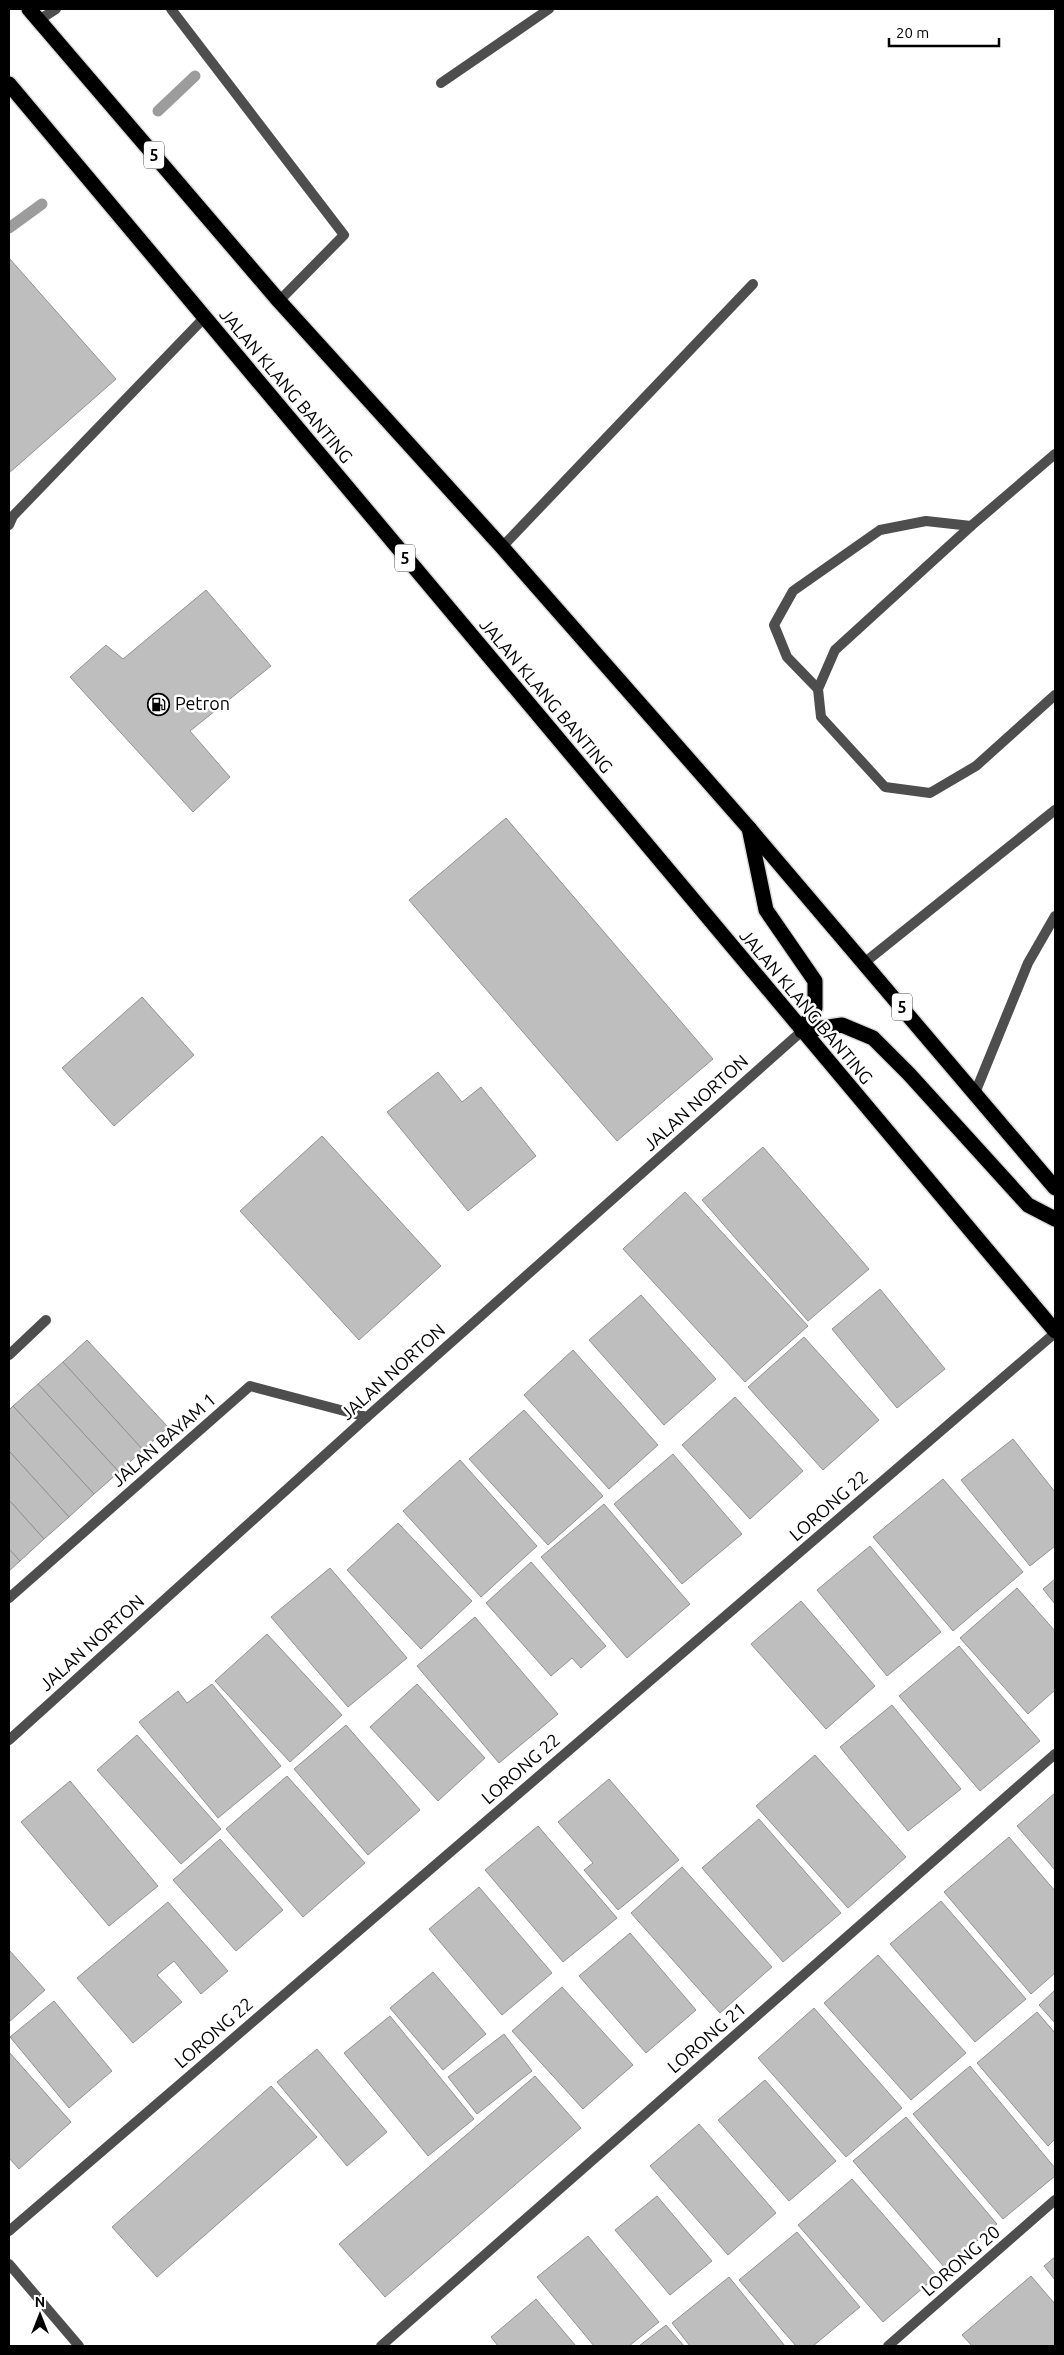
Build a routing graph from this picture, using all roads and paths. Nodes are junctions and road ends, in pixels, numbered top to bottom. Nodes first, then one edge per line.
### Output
1 (56, 9) edge
2 (172, 9) edge
3 (549, 9) edge
4 (34, 14) edge
5 (9, 84) edge
6 (441, 84) dead end
7 (753, 284) dead end
8 (279, 301) junction
9 (204, 318) junction
10 (1055, 454) edge
11 (9, 525) edge
12 (971, 526) junction
13 (502, 547) junction
14 (818, 689) junction
15 (1055, 695) edge
16 (1055, 810) edge
17 (748, 827) junction
18 (1055, 916) edge
19 (864, 963) junction
20 (802, 1031) junction
21 (975, 1093) junction
22 (1055, 1188) edge
23 (1055, 1219) edge
24 (46, 1320) dead end
25 (1055, 1332) edge
26 (9, 1355) edge
27 (367, 1417) junction
28 (9, 1598) edge
29 (9, 1740) edge
30 (1055, 1754) edge
31 (1055, 2200) edge
32 (9, 2230) edge
33 (9, 2264) edge
34 (79, 2346) edge
35 (381, 2346) edge
36 (888, 2346) edge

1 - 4 street
2 - 8 street
3 - 6 street
4 - 8 highway, 5
5 - 9 highway, JALAN KLANG BANTING / 5
7 - 13 street
8 - 13 highway, 5
9 - 11 street
9 - 20 highway, JALAN KLANG BANTING / 5
10 - 12 street
12 - 14 street
12 - 14 street
13 - 17 highway, 5
14 - 15 street
16 - 19 street
17 - 19 highway, 5
17 - 20 highway
18 - 21 street
19 - 21 highway, 5
20 - 23 highway
20 - 25 highway, JALAN KLANG BANTING / 5
20 - 27 street, JALAN NORTON
21 - 22 highway, 5
24 - 26 street
25 - 32 street, LORONG 22
27 - 28 street, JALAN BAYAM 1
27 - 29 street, JALAN NORTON
30 - 35 street, LORONG 21
31 - 36 street, LORONG 20
33 - 34 street

